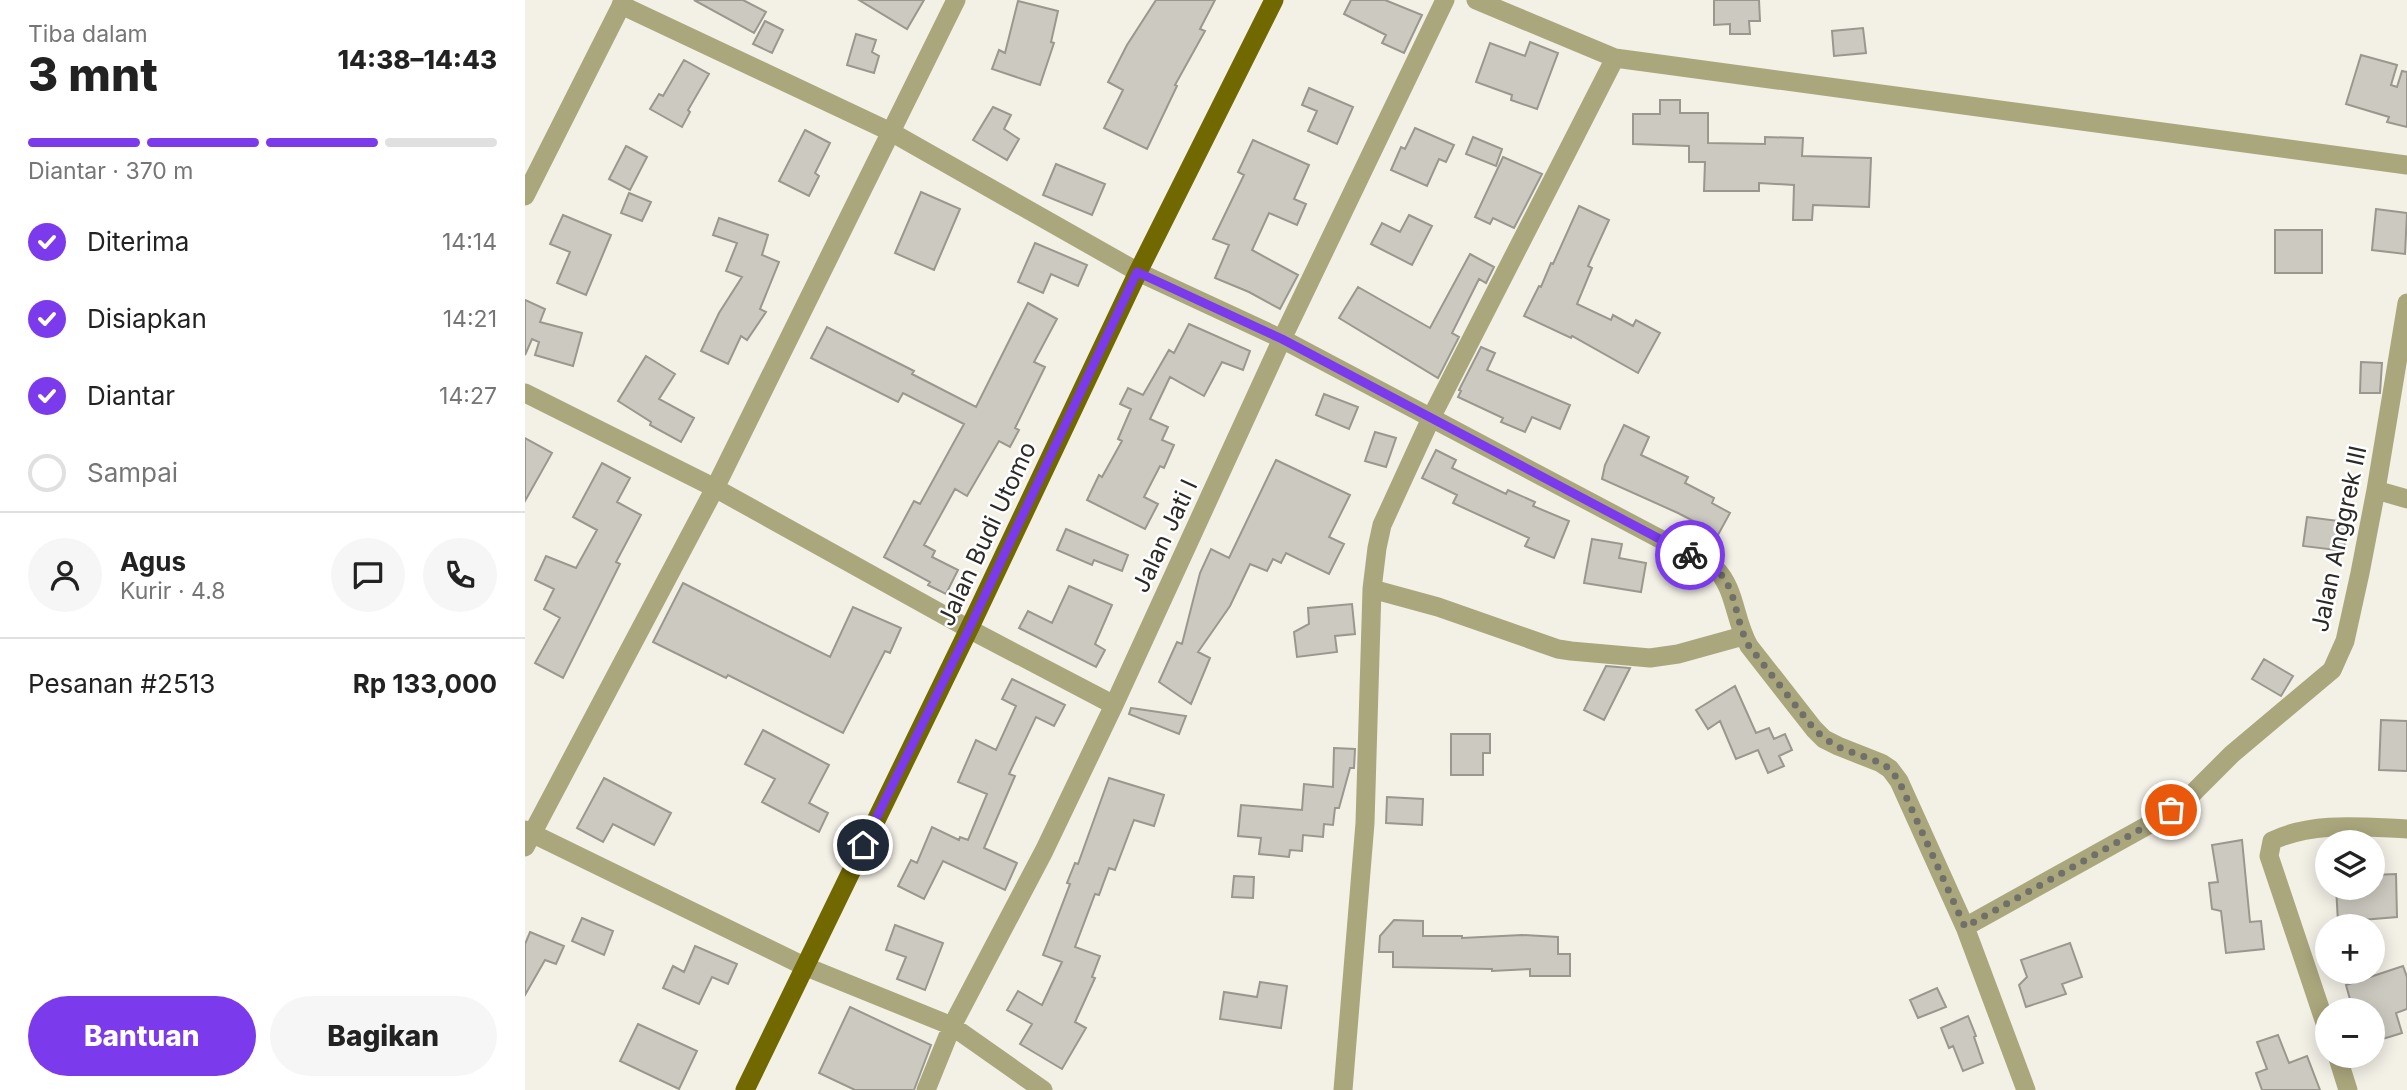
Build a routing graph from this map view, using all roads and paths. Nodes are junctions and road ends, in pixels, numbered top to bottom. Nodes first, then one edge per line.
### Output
1 (956, 0) edge
2 (1274, 0) edge
3 (1445, 0) edge
4 (1476, 0) edge
5 (623, 2) edge
6 (1615, 58) junction
7 (891, 132) junction
8 (2407, 165) edge
9 (525, 196) edge
10 (1137, 272) junction
11 (2407, 303) edge
12 (1282, 339) junction
13 (525, 393) edge
14 (1432, 416) junction
15 (715, 488) junction
16 (2376, 490) junction
17 (2407, 499) edge
18 (1372, 589) junction
19 (969, 629) junction
20 (1743, 636) junction
21 (1114, 705) junction
22 (2407, 829) edge
23 (527, 837) edge
24 (1965, 927) junction
25 (804, 966) junction
26 (2317, 998) edge
27 (952, 1026) junction
28 (2340, 1068) edge
29 (745, 1090) edge
30 (926, 1090) edge
31 (1043, 1090) edge
32 (1343, 1090) edge
33 (2026, 1090) edge
34 (2348, 1090) edge

1 - 7 street
2 - 10 main road, Jalan Budi Utomo
3 - 12 street, Jalan Jati I
4 - 6 street
5 - 7 street
5 - 9 street
6 - 8 street
6 - 14 street
7 - 10 street
7 - 15 street
10 - 12 street
10 - 19 main road, Jalan Budi Utomo
11 - 16 street, Jalan Anggrek III
12 - 14 street
12 - 21 street, Jalan Jati I
13 - 15 street
14 - 18 street
14 - 20 street
15 - 19 street
15 - 23 street
16 - 17 street
16 - 24 street, Jalan Anggrek III
18 - 20 street
18 - 32 street
19 - 21 street
19 - 25 main road, Jalan Budi Utomo
20 - 24 street
21 - 27 street, Jalan Jati I
22 - 26 street
23 - 25 street
24 - 33 street
25 - 27 street
25 - 29 main road, Jalan Budi Utomo
27 - 30 street, Jalan Jati I
27 - 31 street
28 - 34 street

